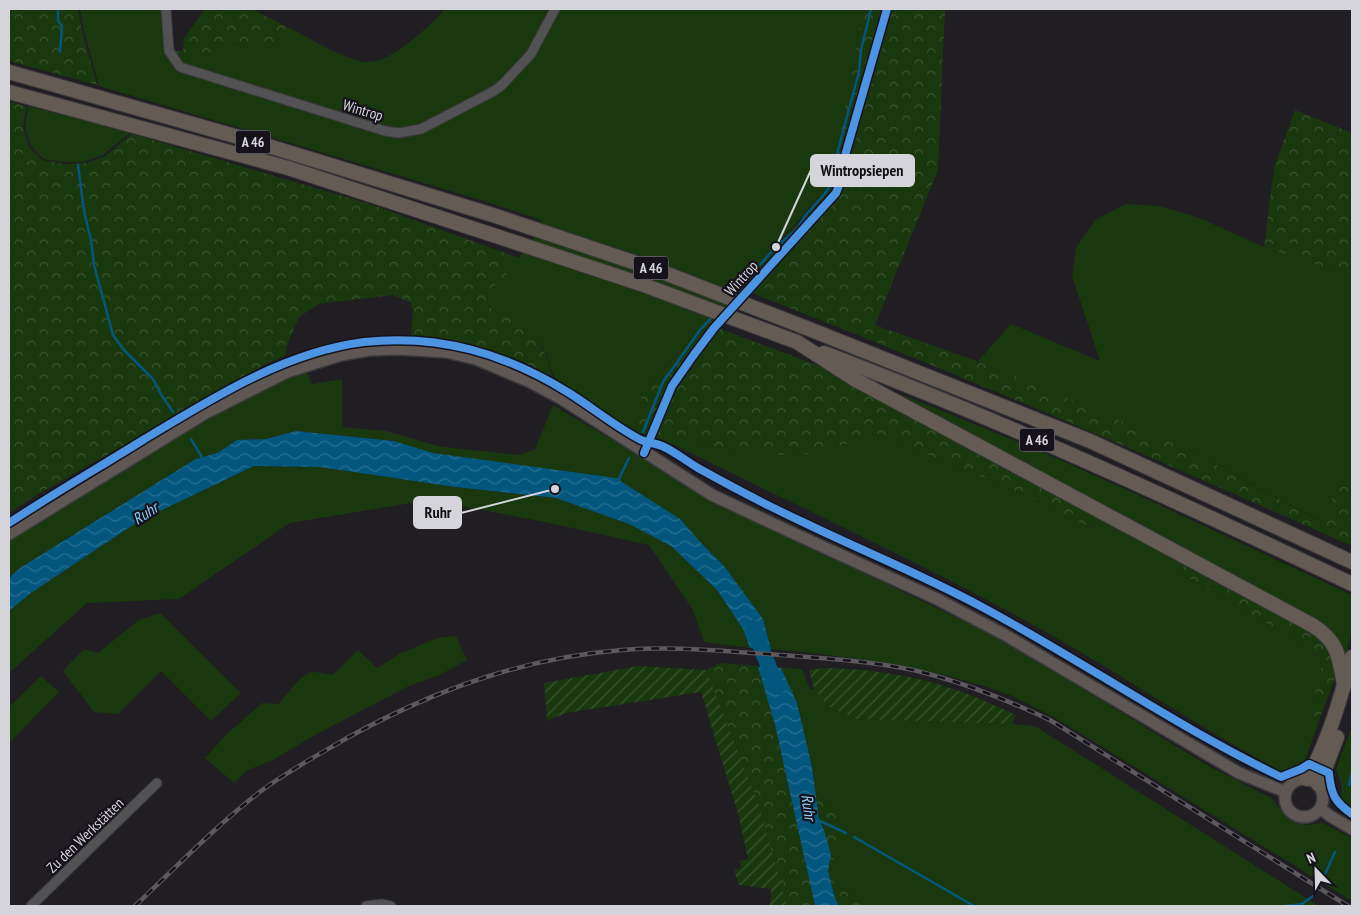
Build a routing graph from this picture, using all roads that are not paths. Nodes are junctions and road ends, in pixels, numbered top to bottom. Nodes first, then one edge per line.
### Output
1 (166, 9) edge
2 (555, 9) edge
3 (887, 9) edge
4 (9, 72) edge
5 (9, 92) edge
6 (797, 342) junction
7 (644, 452) junction
8 (9, 534) edge
9 (1352, 562) edge
10 (1352, 584) edge
11 (1352, 657) edge
12 (1348, 687) edge
13 (1313, 782) junction
14 (157, 783) dead end
15 (1286, 792) junction
16 (1321, 809) junction
17 (1352, 829) edge
18 (31, 906) edge
19 (366, 906) edge
20 (391, 906) edge

1 - 2 street, Wintrop
3 - 7 street, Wintrop
4 - 9 highway, A 46, bridge
5 - 6 highway, A 46, bridge
6 - 10 highway, A 46
6 - 12 highway
7 - 8 main road
7 - 15 main road
11 - 12 highway
12 - 13 highway
13 - 15 main road
13 - 16 main road
14 - 18 street, Zu den Werkstätten
15 - 16 main road
16 - 17 main road
19 - 20 street

